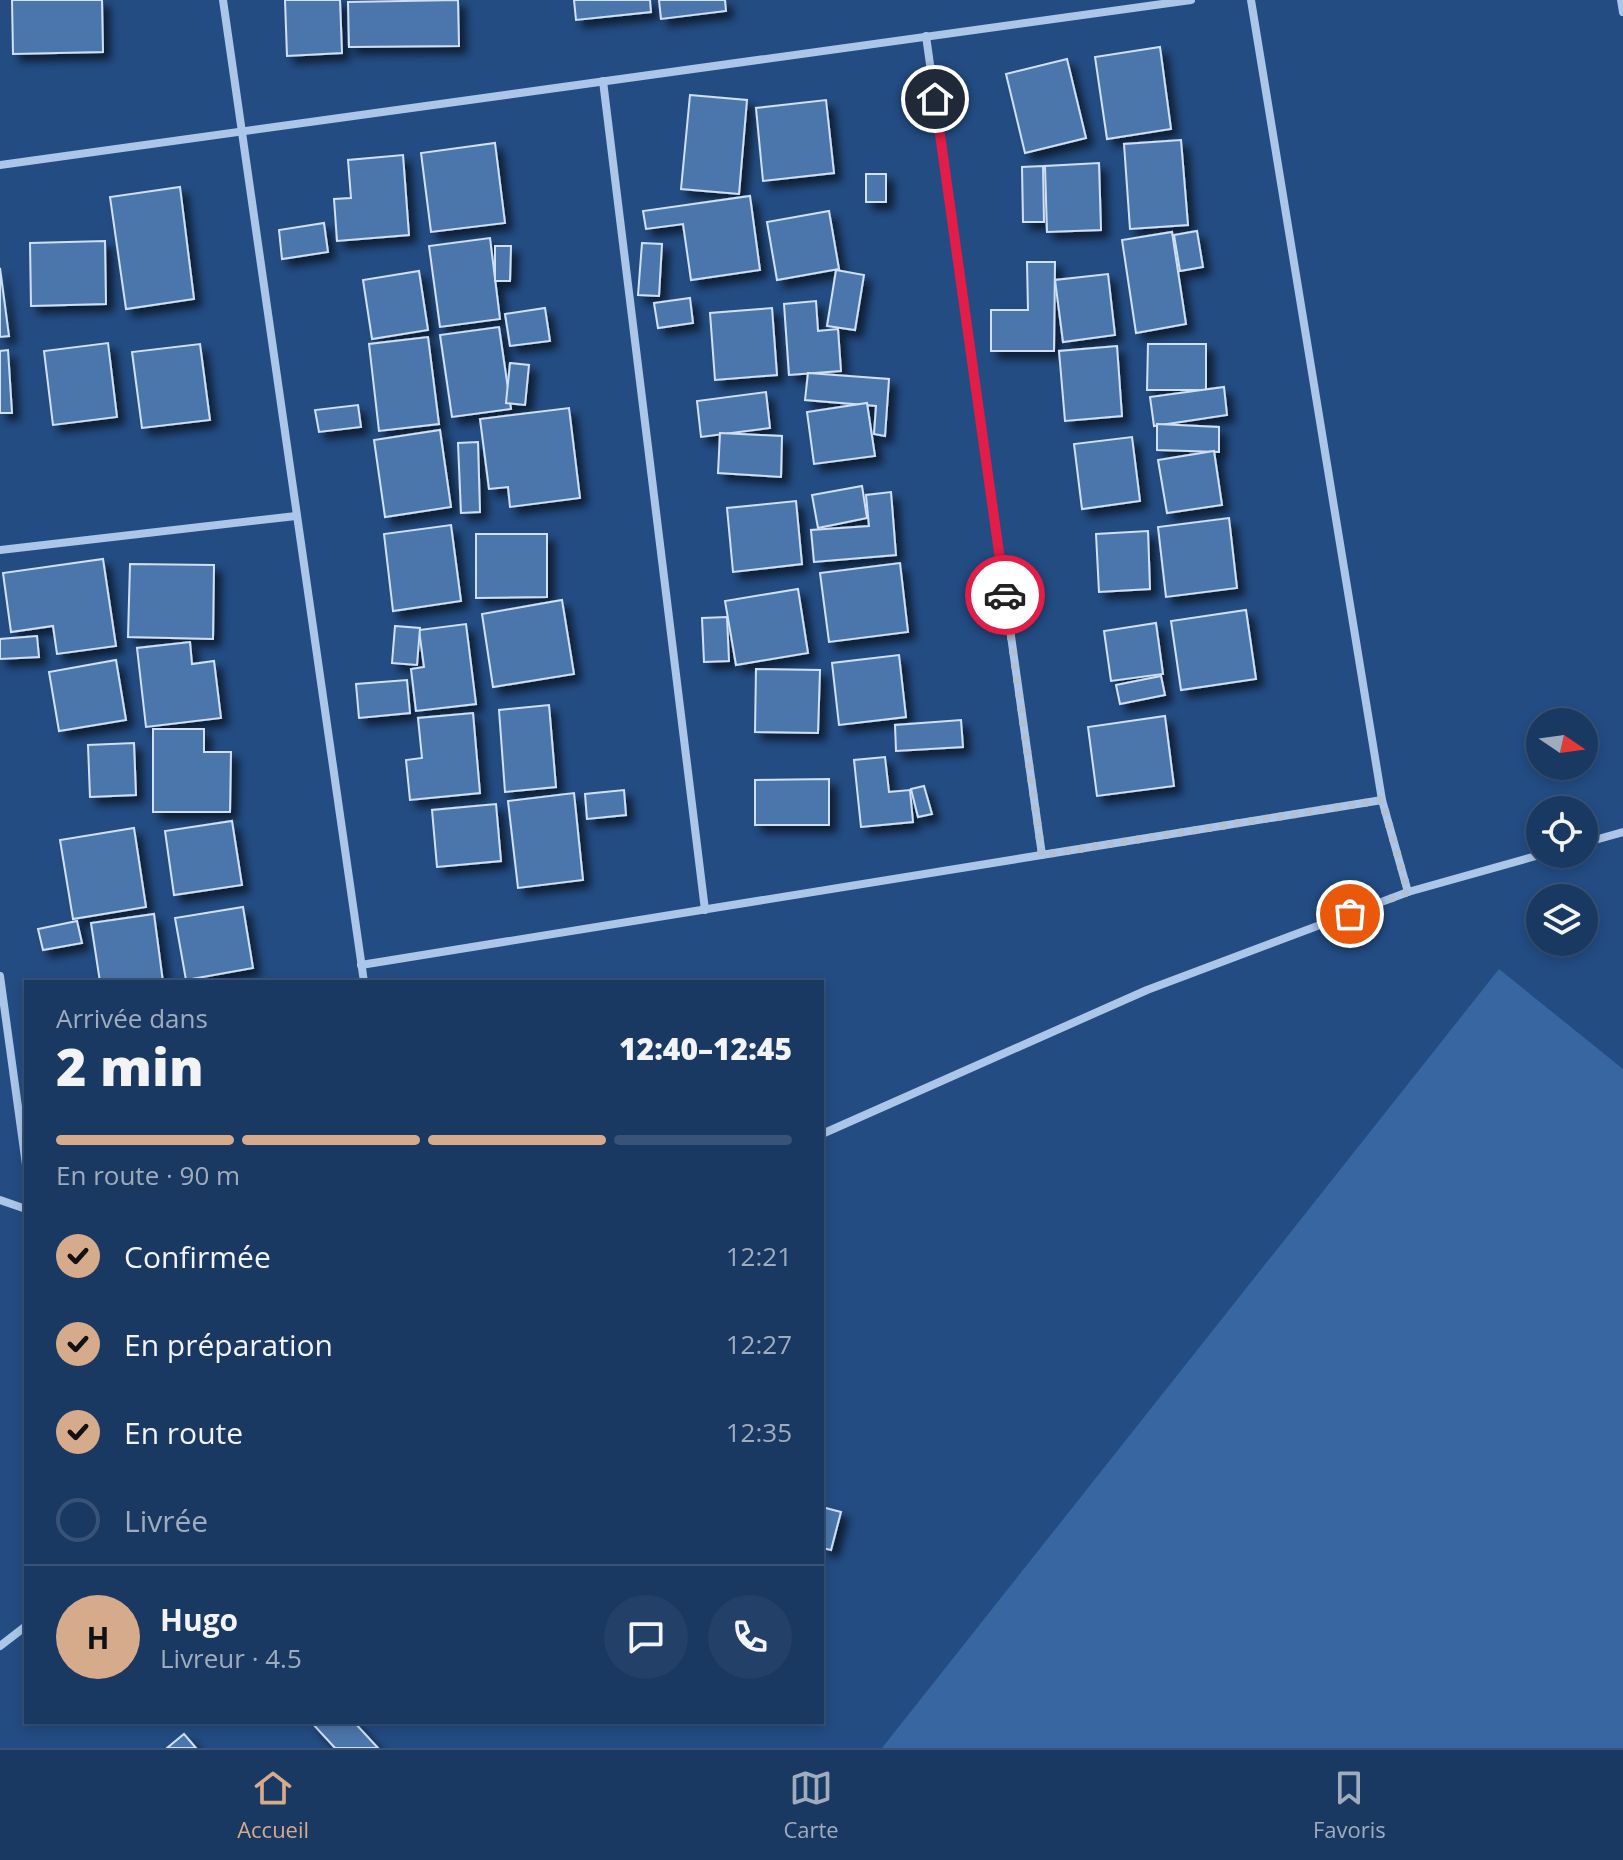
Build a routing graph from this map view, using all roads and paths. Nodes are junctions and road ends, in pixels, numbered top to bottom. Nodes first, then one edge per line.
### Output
1 (223, 0) edge
2 (1191, 0) edge
3 (1251, 0) edge
4 (1621, 0) edge
5 (1623, 12) edge
6 (926, 36) junction
7 (603, 81) junction
8 (242, 131) junction
9 (0, 165) edge
10 (296, 516) junction
11 (0, 550) edge
12 (1382, 800) junction
13 (1623, 832) edge
14 (1598, 839) edge
15 (1042, 855) junction
16 (1526, 859) edge
17 (1408, 892) junction
18 (705, 910) junction
19 (361, 965) junction
20 (0, 976) edge
21 (364, 980) edge
22 (824, 1133) edge
23 (24, 1150) edge
24 (0, 1200) edge
25 (24, 1208) edge
26 (24, 1628) edge
27 (0, 1646) edge

1 - 8 street
2 - 6 street
3 - 12 street
4 - 5 street
6 - 7 street
6 - 15 street
7 - 8 street
7 - 18 street
8 - 9 street
8 - 10 street
10 - 11 street
10 - 19 street
12 - 15 street
12 - 17 street
13 - 14 street
15 - 18 street
16 - 17 street
17 - 22 street
18 - 19 street
19 - 21 street
20 - 23 street
24 - 25 street
26 - 27 street

